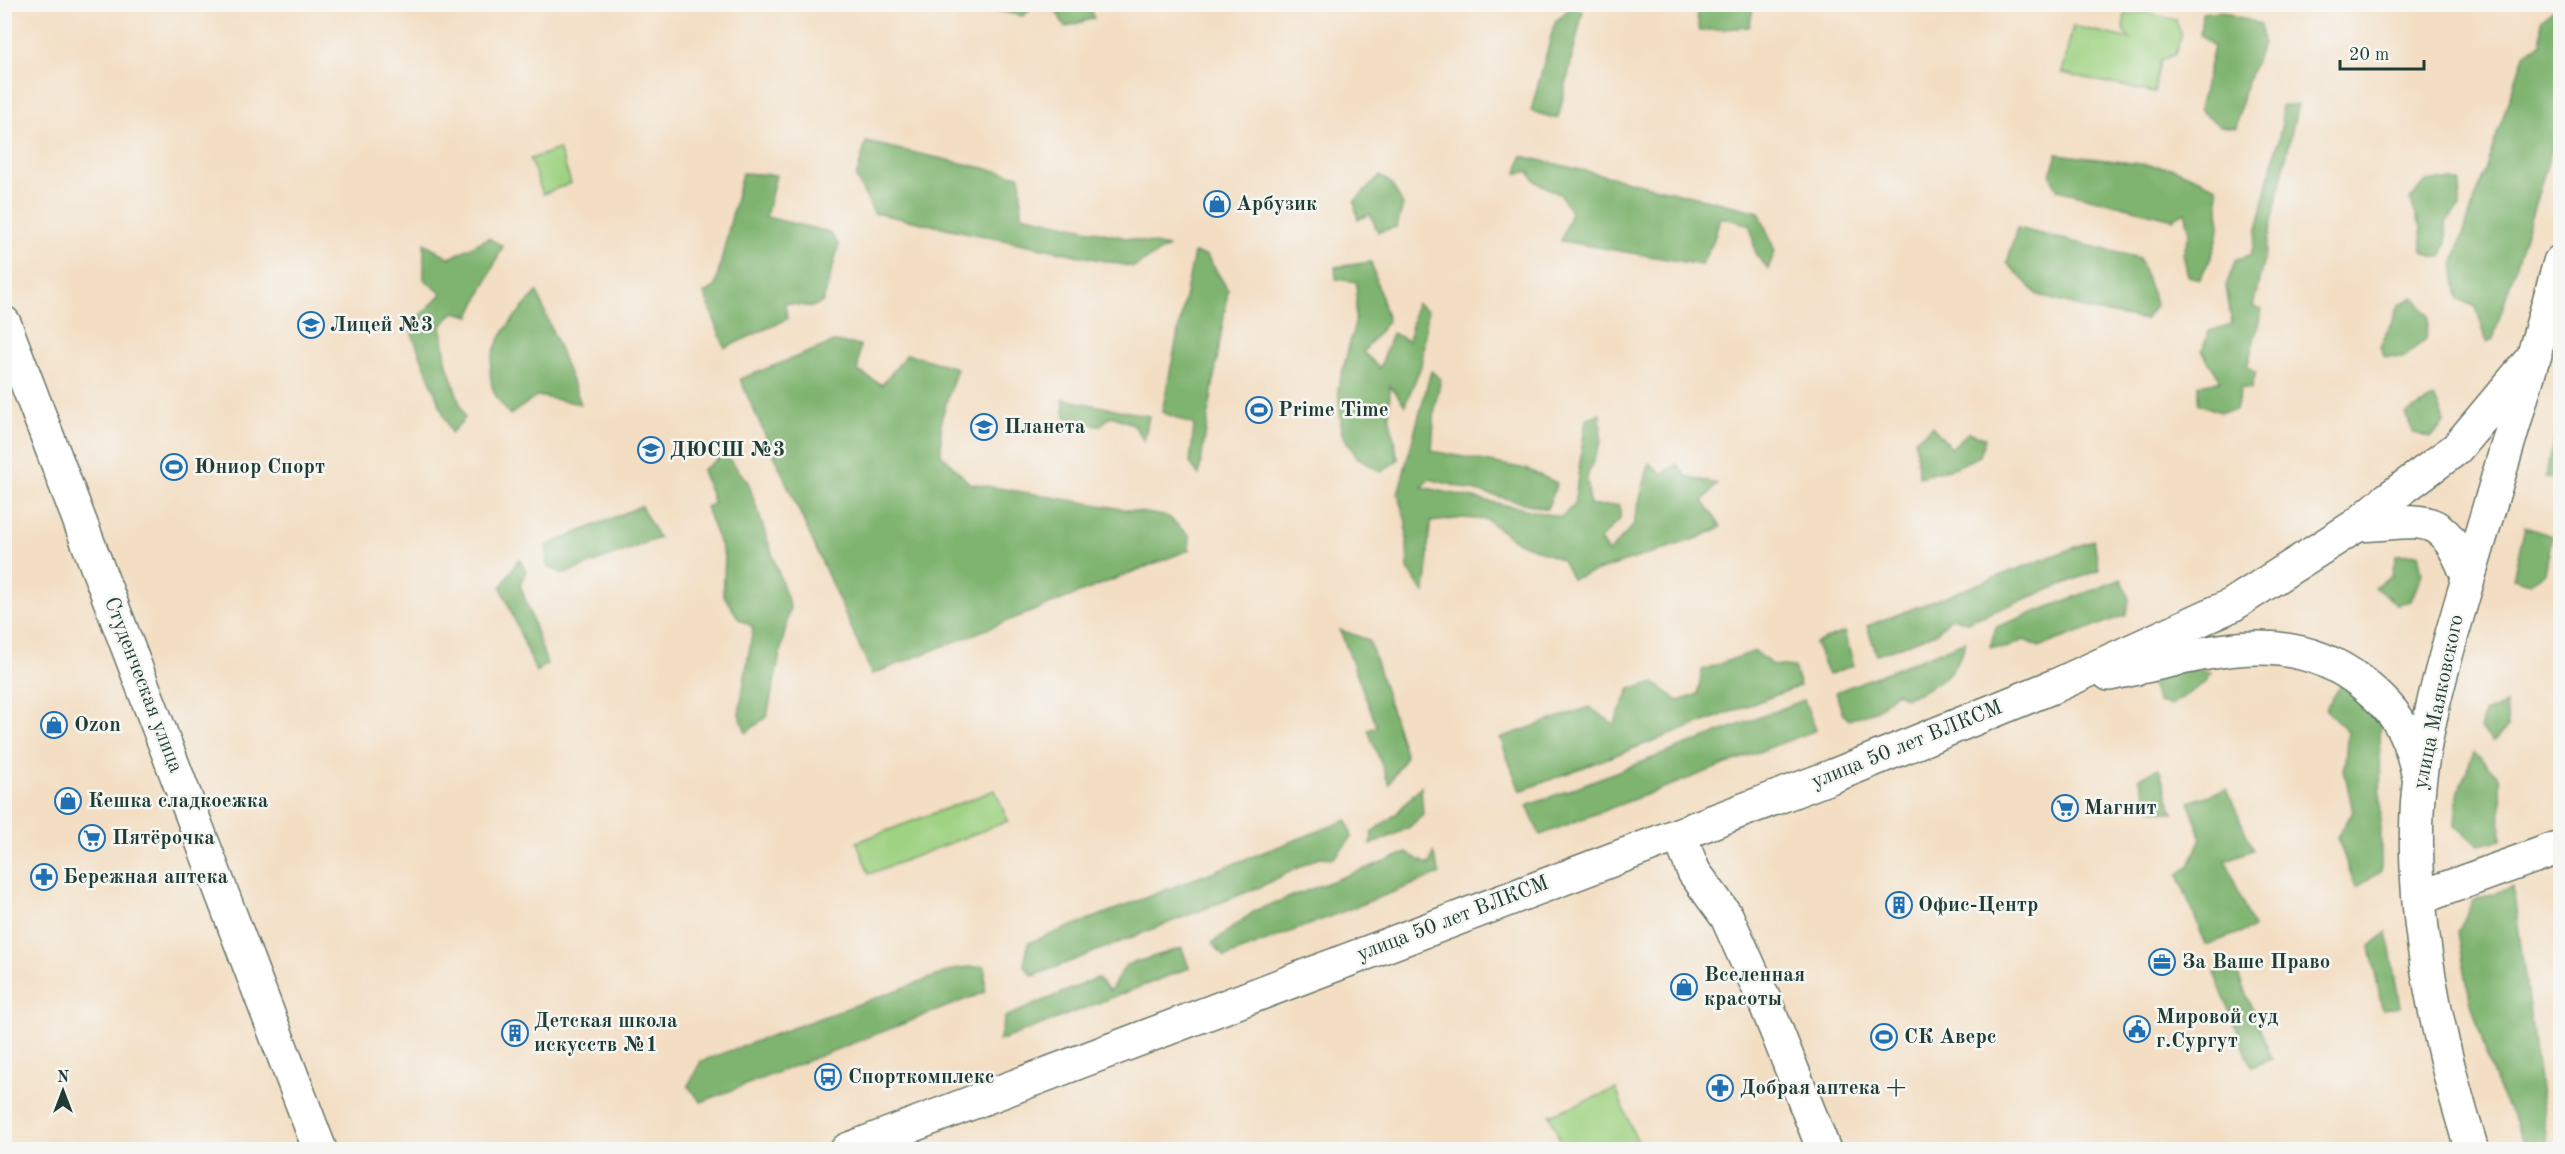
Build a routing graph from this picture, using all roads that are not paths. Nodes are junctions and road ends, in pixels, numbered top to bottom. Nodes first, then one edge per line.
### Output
1 (2560, 262) edge
2 (4, 323) edge
3 (2535, 355) junction
4 (2357, 525) junction
5 (2469, 577) junction
6 (2057, 685) junction
7 (2419, 780) junction
8 (1679, 836) junction
9 (2560, 847) edge
10 (2419, 898) junction
11 (320, 1149) edge
12 (848, 1149) edge
13 (1824, 1149) edge
14 (2472, 1149) edge

1 - 3 main road, улица Маяковского
2 - 11 main road, Студенческая улица
3 - 4 main road, улица 50 лет ВЛКСМ
3 - 5 main road, улица Маяковского
4 - 5 main road, улица 50 лет ВЛКСМ
4 - 6 main road, улица 50 лет ВЛКСМ
5 - 7 main road, улица Маяковского
6 - 7 main road, улица 50 лет ВЛКСМ
6 - 8 main road, улица 50 лет ВЛКСМ
7 - 10 main road, улица Маяковского
8 - 12 main road, улица 50 лет ВЛКСМ
8 - 13 main road
9 - 10 main road
10 - 14 main road, улица Маяковского

